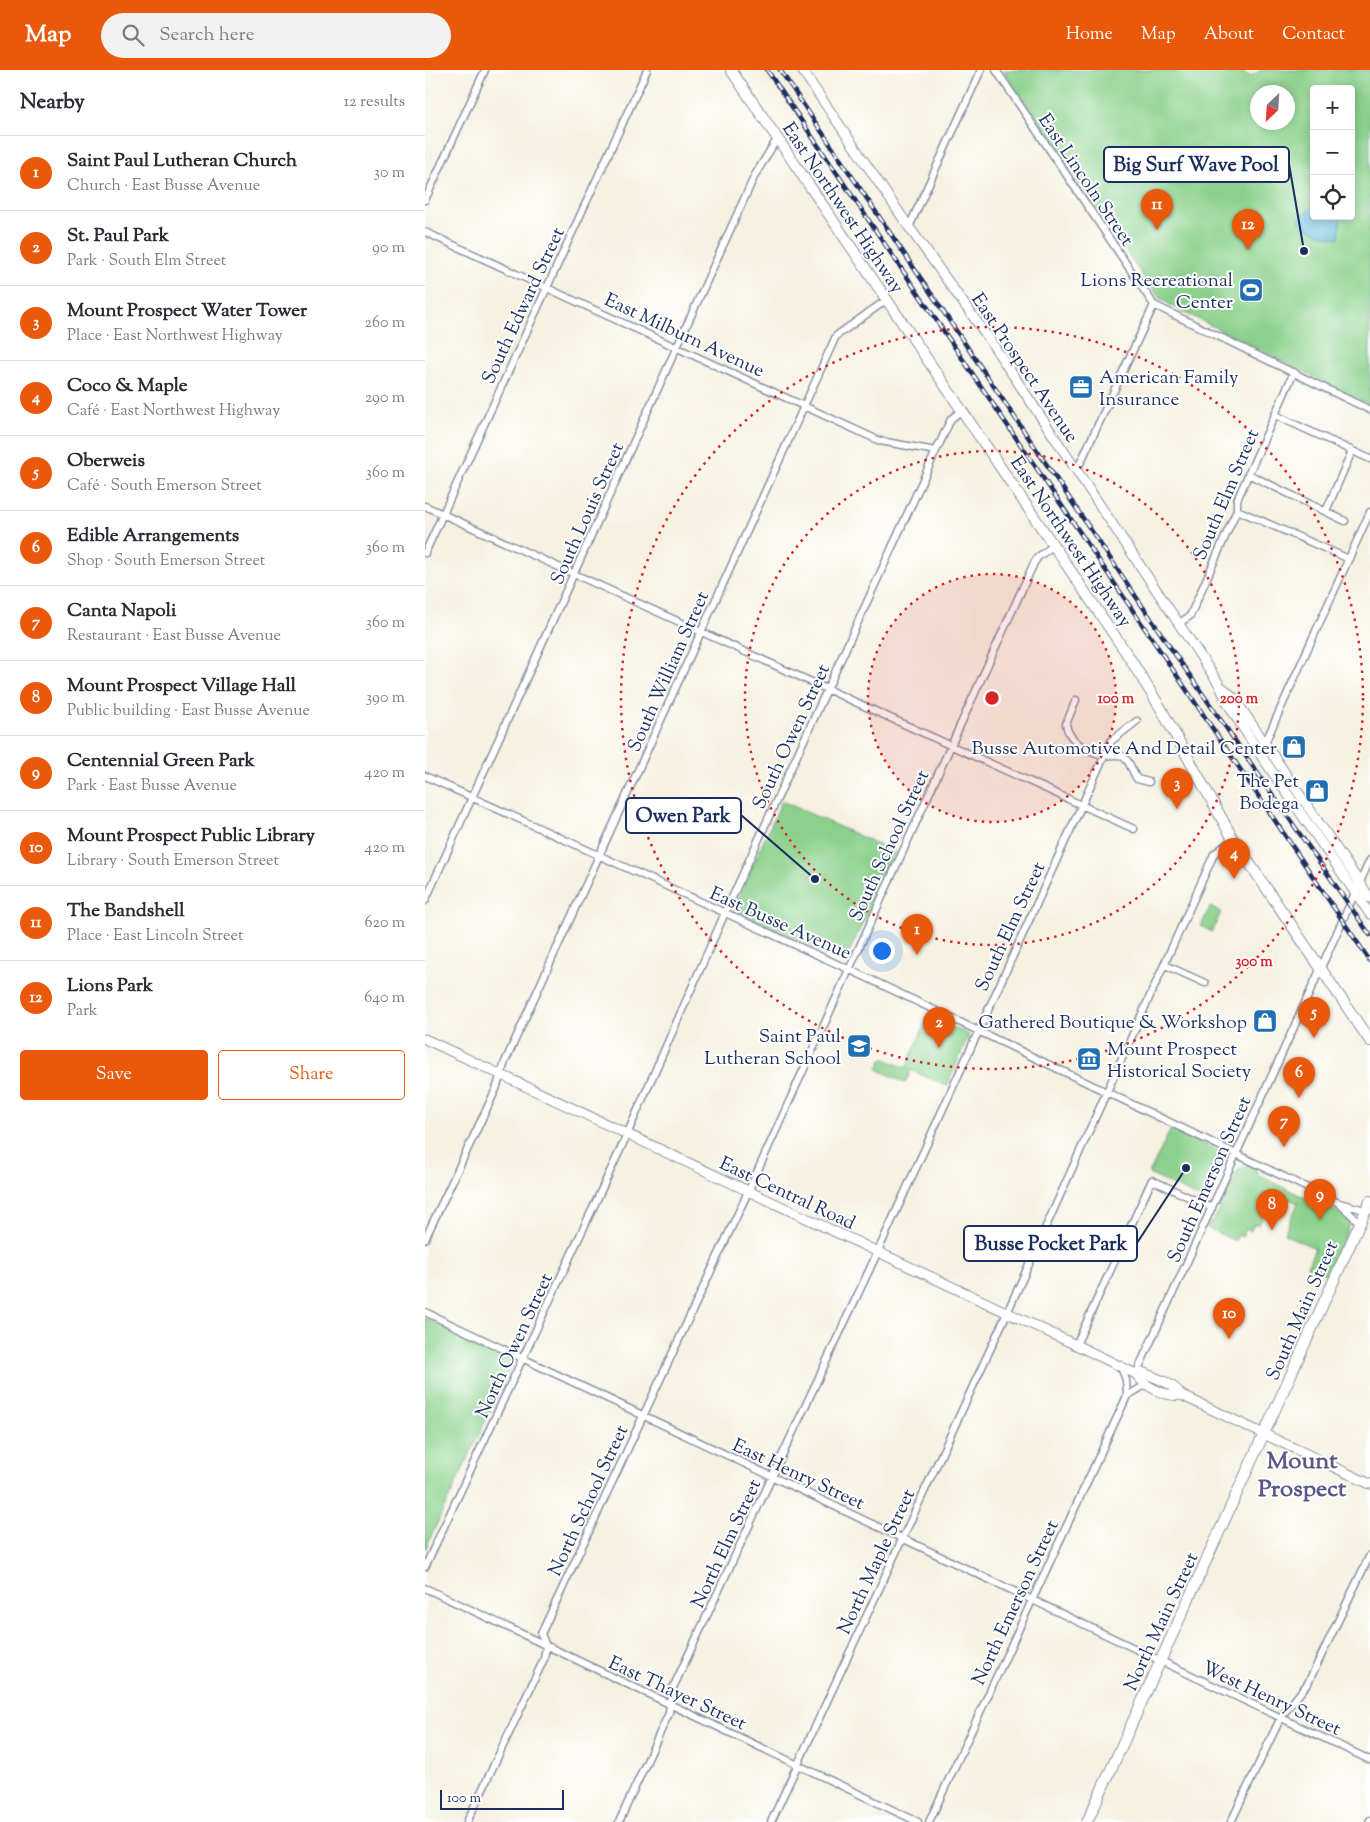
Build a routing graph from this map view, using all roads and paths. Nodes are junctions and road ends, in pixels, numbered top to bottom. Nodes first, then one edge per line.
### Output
1 (485, 70) edge
2 (647, 70) edge
3 (731, 70) edge
4 (802, 70) edge
5 (981, 70) edge
6 (996, 70) edge
7 (777, 139) junction
8 (425, 200) edge
9 (909, 227) junction
10 (425, 232) edge
11 (546, 287) junction
12 (885, 300) junction
13 (1154, 305) junction
14 (678, 347) junction
15 (1295, 372) junction
16 (804, 405) junction
17 (962, 410) junction
18 (1370, 410) edge
19 (1275, 416) junction
20 (936, 451) junction
21 (1352, 451) junction
22 (1370, 459) edge
23 (1077, 470) junction
24 (1248, 474) junction
25 (425, 506) edge
26 (1237, 510) junction
27 (1326, 512) junction
28 (1370, 512) edge
29 (443, 514) junction
30 (1345, 521) dead end
31 (1054, 545) junction
32 (425, 553) edge
33 (1349, 559) junction
34 (575, 575) junction
35 (1178, 624) junction
36 (701, 633) junction
37 (1219, 684) junction
38 (827, 690) junction
39 (1076, 700) dead end
40 (1137, 721) dead end
41 (1265, 744) junction
42 (950, 746) junction
43 (1260, 754) junction
44 (1105, 756) junction
45 (425, 776) edge
46 (1149, 782) dead end
47 (472, 797) junction
48 (1082, 805) junction
49 (1134, 829) dead end
50 (1233, 839) junction
51 (599, 856) junction
52 (1370, 860) edge
53 (1359, 883) junction
54 (1355, 892) junction
55 (1370, 898) edge
56 (425, 900) edge
57 (725, 914) junction
58 (1370, 914) edge
59 (1165, 965) junction
60 (848, 969) junction
61 (1320, 970) junction
62 (1205, 983) dead end
63 (978, 1030) junction
64 (425, 1039) edge
65 (1370, 1042) edge
66 (500, 1075) junction
67 (1108, 1093) junction
68 (627, 1134) junction
69 (1236, 1154) junction
70 (748, 1192) junction
71 (1339, 1204) junction
72 (1212, 1208) junction
73 (1369, 1208) edge
74 (1360, 1223) junction
75 (425, 1239) edge
76 (878, 1252) junction
77 (425, 1312) edge
78 (1007, 1313) junction
79 (1076, 1345) junction
80 (523, 1358) junction
81 (1121, 1367) junction
82 (1136, 1374) junction
83 (1147, 1384) junction
84 (1181, 1395) junction
85 (1127, 1396) junction
86 (643, 1416) junction
87 (1264, 1434) junction
88 (773, 1477) junction
89 (1370, 1484) edge
90 (901, 1538) junction
91 (1370, 1555) edge
92 (425, 1567) edge
93 (425, 1588) edge
94 (1031, 1600) junction
95 (546, 1646) junction
96 (1161, 1662) junction
97 (671, 1706) junction
98 (1281, 1717) junction
99 (1370, 1760) edge
100 (797, 1765) junction
101 (467, 1822) edge
102 (619, 1822) edge
103 (771, 1822) edge
104 (918, 1822) edge
105 (929, 1822) edge
106 (1087, 1822) edge
107 (1231, 1822) edge

1 - 8 street
2 - 11 street, South Edward Street
3 - 7 main road, East Northwest Highway
4 - 9 street, East Prospect Avenue
5 - 9 street
6 - 13 street, East Lincoln Street
7 - 12 main road, East Northwest Highway
7 - 14 street, South Louis Street
9 - 23 street, East Prospect Avenue
10 - 11 street, East Milburn Avenue
11 - 14 street, East Milburn Avenue
11 - 29 street, South Edward Street
12 - 16 street, South William Street
12 - 17 main road, East Northwest Highway
13 - 15 street
13 - 23 street
14 - 16 street, East Milburn Avenue
14 - 34 street, South Louis Street
15 - 18 street
15 - 19 street, South Elm Street
16 - 20 street, East Milburn Avenue
16 - 36 street, South William Street
17 - 20 street, South Owen Street
17 - 31 main road, East Northwest Highway
19 - 21 street
19 - 24 street, South Elm Street
20 - 38 street, South Owen Street
21 - 22 street
21 - 27 street
23 - 35 street, East Prospect Avenue
24 - 26 street, South Elm Street
24 - 27 street
25 - 29 street
26 - 33 street
26 - 35 street, South Elm Street
27 - 30 street
28 - 33 street
29 - 32 street, South Edward Street
29 - 34 street
31 - 42 street, South School Street
31 - 50 main road, East Northwest Highway
33 - 41 street
34 - 36 street
34 - 47 street, South Louis Street
35 - 37 street, East Prospect Avenue
36 - 38 street
36 - 51 street, South William Street
37 - 41 street, East Prospect Avenue
37 - 43 street, East Prospect Avenue
38 - 42 street
38 - 57 street, South Owen Street
39 - 44 street
40 - 44 street, South Elm Street
41 - 43 street
41 - 53 street, East Prospect Avenue
42 - 48 street
42 - 60 street, South School Street
43 - 54 street, East Prospect Avenue
44 - 46 street
44 - 48 street, South Elm Street
45 - 47 street, East Busse Avenue
47 - 51 street, East Busse Avenue
47 - 56 street, South Louis Street
48 - 49 street
48 - 63 street, South Elm Street
50 - 59 street, North Maple Street
50 - 61 main road, East Northwest Highway
51 - 57 street, East Busse Avenue
51 - 66 street, South William Street
52 - 53 street, South Emerson Street
53 - 54 street, South Emerson Street
53 - 55 street, East Prospect Avenue
54 - 58 street, East Prospect Avenue
54 - 61 street, South Emerson Street
57 - 60 street, East Busse Avenue
57 - 68 street, South Owen Street
59 - 62 street
59 - 67 street, North Maple Street
60 - 63 street, East Busse Avenue
60 - 70 street, South School Street
61 - 65 main road, East Northwest Highway
61 - 69 street, South Emerson Street
63 - 67 street, East Busse Avenue
63 - 76 street, South Elm Street
64 - 66 street, East Central Road
66 - 68 street, East Central Road
66 - 75 street, South William Street
67 - 69 street, East Busse Avenue
67 - 78 street, North Maple Street
68 - 70 street, East Central Road
68 - 80 street, North Owen Street
69 - 71 street, East Busse Avenue
69 - 72 street, South Emerson Street
70 - 76 street, East Central Road
70 - 86 street, North School Street
71 - 73 street, East Busse Avenue
71 - 74 street, East Busse Avenue
72 - 79 street
72 - 82 street, South Emerson Street
73 - 74 main road, South Main Street
74 - 87 main road, South Main Street
76 - 78 street, East Central Road
76 - 88 street, North Elm Street
77 - 80 street, East Henry Street
78 - 79 street, East Central Road
78 - 90 street, North Maple Street
79 - 81 street, East Central Road
80 - 86 street, East Henry Street
80 - 92 street, North Owen Street
81 - 82 street, East Central Road
81 - 85 street
82 - 83 street, East Central Road
82 - 84 street, East Central Road
83 - 84 street, East Central Road
83 - 85 street
84 - 87 street, East Central Road
85 - 94 street, North Emerson Street
86 - 88 street, East Henry Street
86 - 95 street, North School Street
87 - 89 street, East Central Road
87 - 96 main road, North Main Street
88 - 90 street, East Henry Street
88 - 97 street, North Elm Street
90 - 94 street, East Henry Street
90 - 100 street, North Maple Street
91 - 98 street
93 - 95 street, East Thayer Street
94 - 96 street, East Henry Street
94 - 105 street, North Emerson Street
95 - 97 street, East Thayer Street
95 - 101 street, North School Street
96 - 98 street, West Henry Street
96 - 106 main road, North Main Street
97 - 100 street, East Thayer Street
97 - 102 street, North Elm Street
98 - 99 street, West Henry Street
98 - 107 street
100 - 103 street, North Maple Street
100 - 104 street, East Thayer Street

